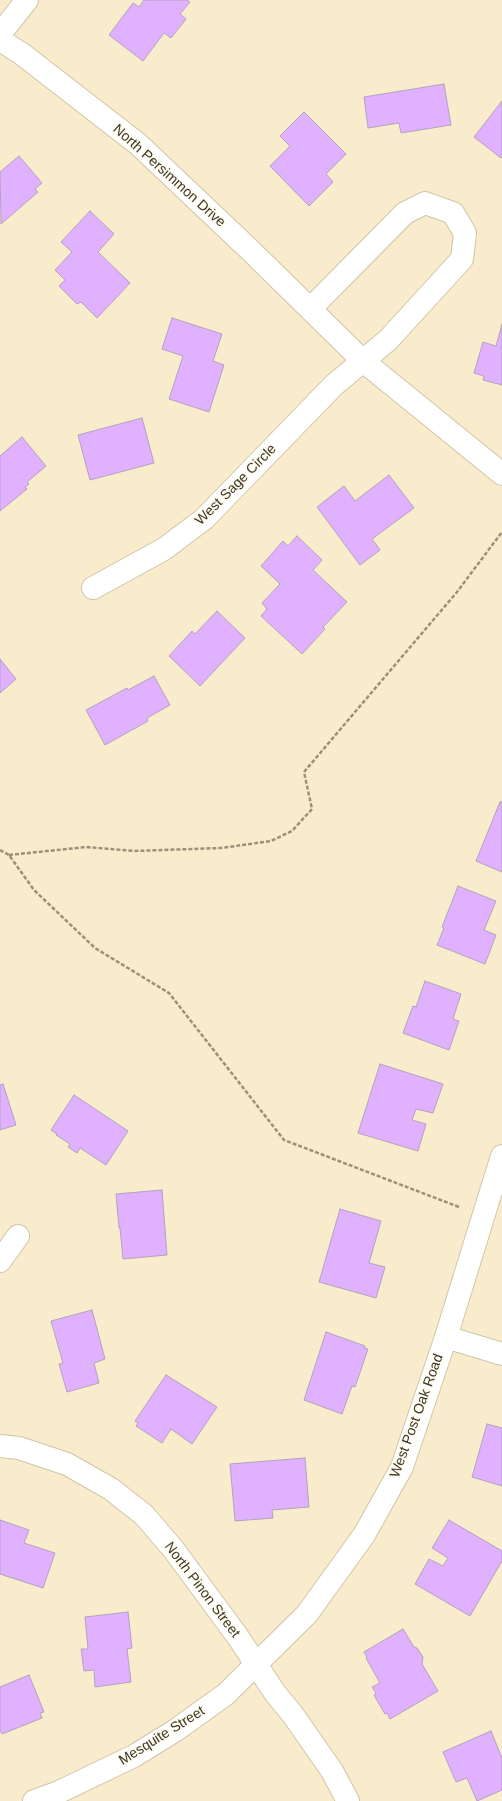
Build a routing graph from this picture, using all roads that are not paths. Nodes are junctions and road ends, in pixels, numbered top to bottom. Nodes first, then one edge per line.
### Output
1 (27, 0) edge
2 (0, 34) edge
3 (0, 40) edge
4 (310, 309) junction
5 (363, 361) junction
6 (502, 474) edge
7 (92, 588) dead end
8 (502, 1156) edge
9 (18, 1236) dead end
10 (0, 1261) edge
11 (446, 1337) junction
12 (502, 1354) edge
13 (0, 1446) edge
14 (257, 1665) junction
15 (34, 1801) edge
16 (348, 1801) edge

1 - 2 street
3 - 4 street, North Persimmon Drive
4 - 5 street, North Persimmon Drive
4 - 5 street
5 - 6 street, North Persimmon Drive
5 - 7 street, West Sage Circle
8 - 11 street, West Post Oak Road
9 - 10 street
11 - 12 street, West Post Oak Road
11 - 14 street, West Post Oak Road
13 - 14 street, North Pinon Street
14 - 15 street, Mesquite Street
14 - 16 street, North Pinon Street

